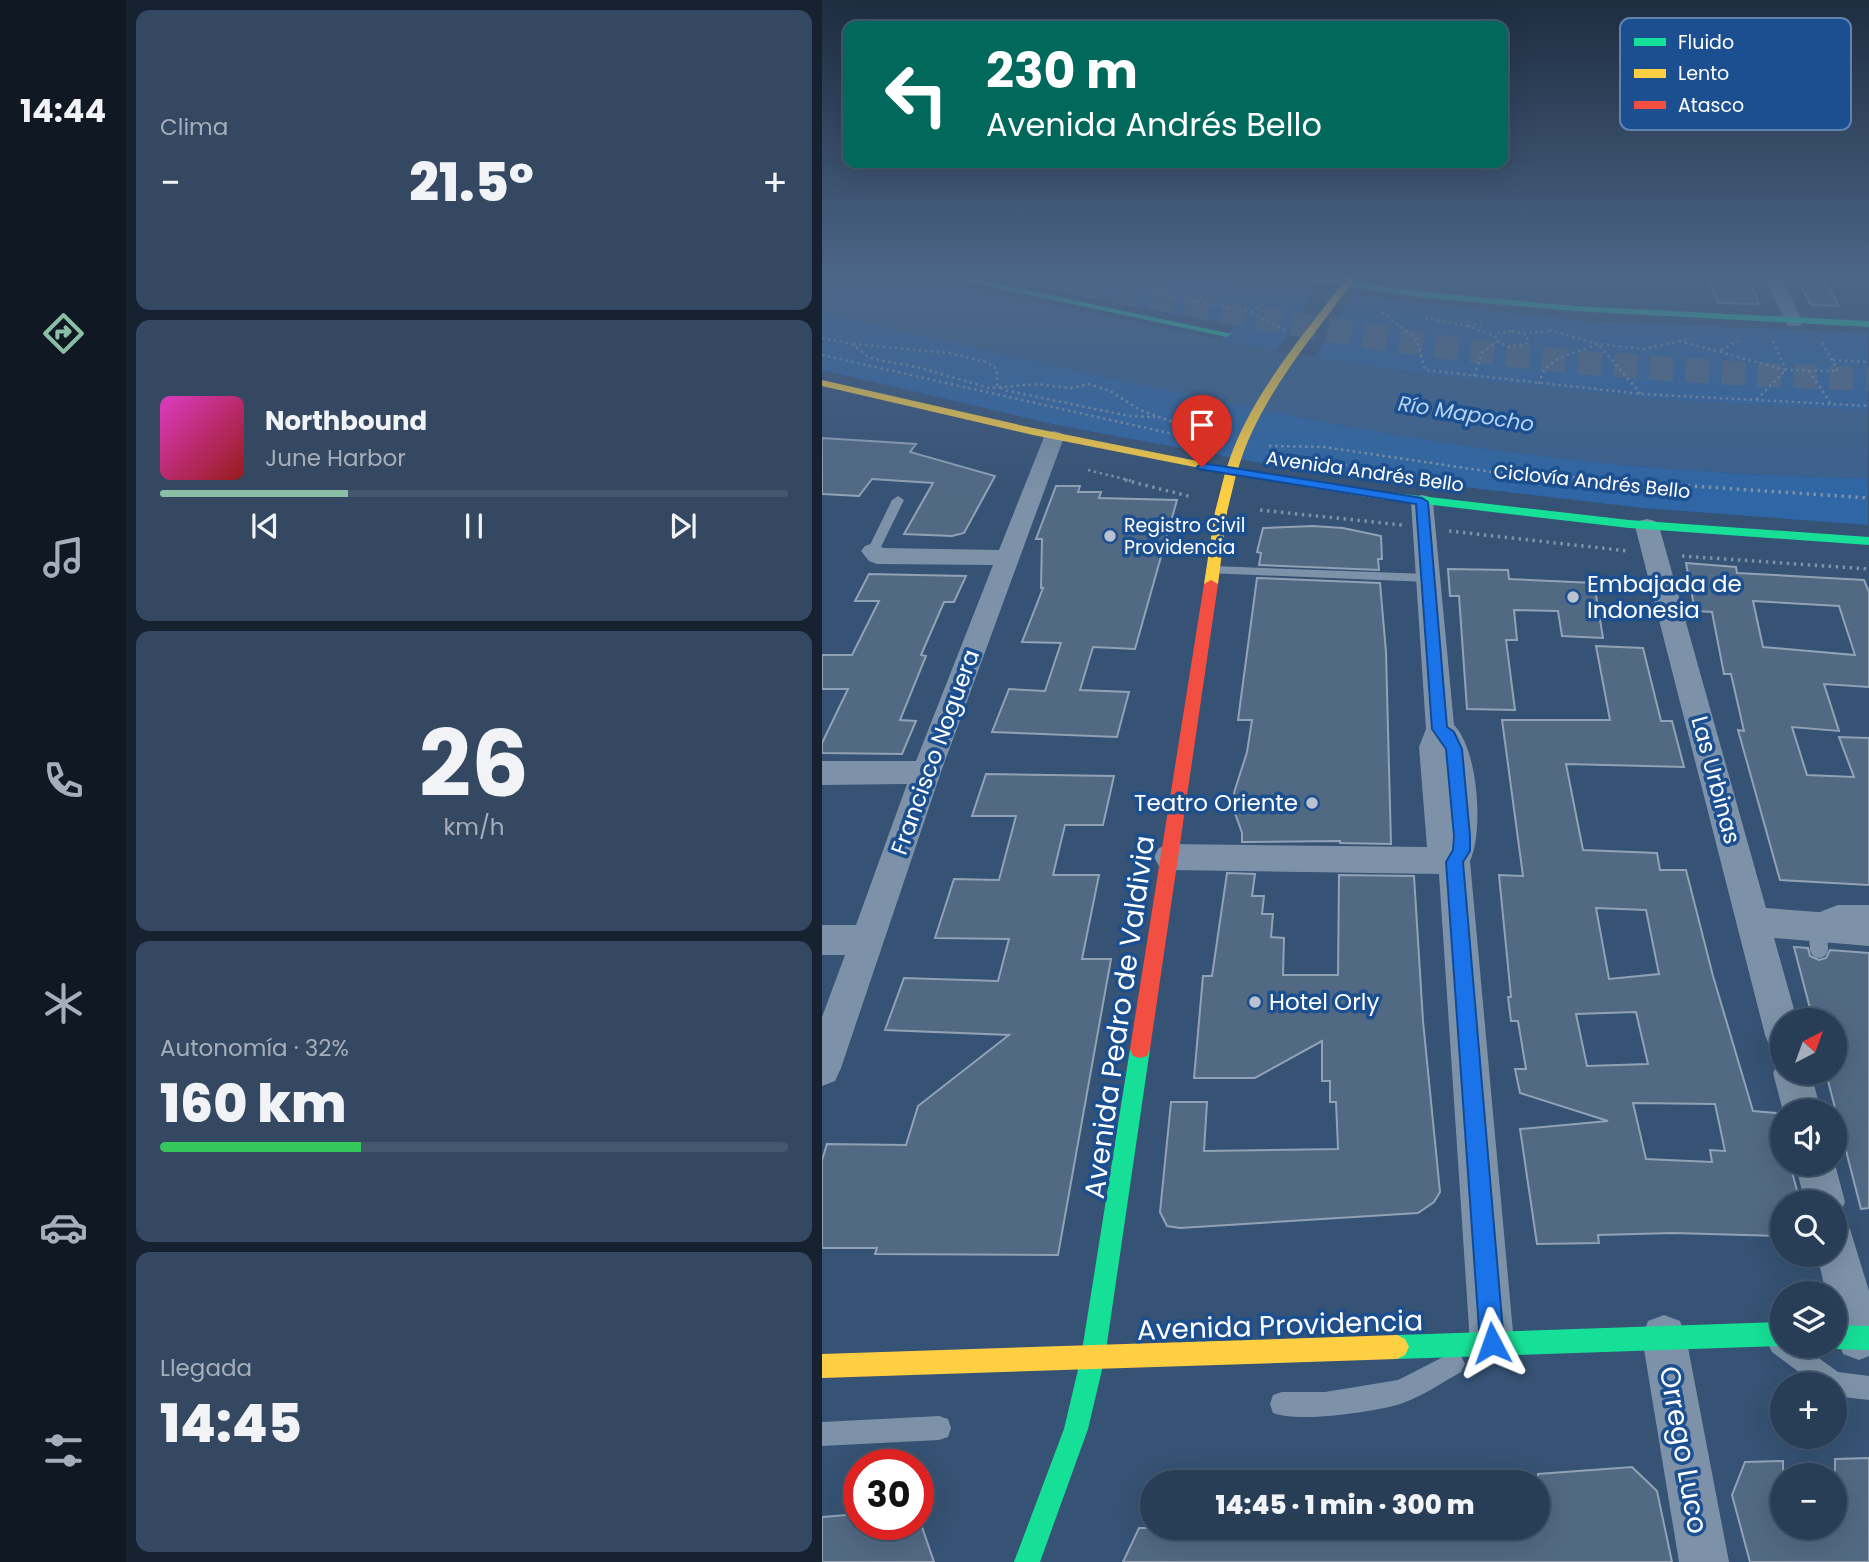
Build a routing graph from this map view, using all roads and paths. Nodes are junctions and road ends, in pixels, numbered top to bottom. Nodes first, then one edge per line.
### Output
1 (858, 349) edge
2 (907, 349) edge
3 (1303, 349) edge
4 (1419, 349) edge
5 (1487, 349) edge
6 (1585, 349) edge
7 (1602, 349) edge
8 (1702, 349) edge
9 (1724, 349) edge
10 (1776, 349) edge
11 (1825, 349) edge
12 (1720, 351) junction
13 (822, 355) edge
14 (1832, 360) junction
15 (1868, 362) edge
16 (1786, 370) junction
17 (1808, 370) junction
18 (1474, 376) junction
19 (822, 383) edge
20 (1540, 384) junction
21 (999, 388) junction
22 (1641, 394) junction
23 (1755, 401) junction
24 (1831, 405) junction
25 (1868, 406) edge
26 (1159, 418) junction
27 (1054, 437) junction
28 (1241, 446) junction
29 (1230, 472) junction
30 (1398, 473) dead end
31 (1868, 498) edge
32 (898, 500) dead end
33 (1422, 502) junction
34 (1647, 526) junction
35 (1868, 541) edge
36 (873, 551) joint
37 (1008, 558) junction
38 (1212, 570) junction
39 (1428, 578) junction
40 (926, 772) junction
41 (822, 773) edge
42 (1170, 857) junction
43 (1454, 862) junction
44 (1868, 914) edge
45 (1755, 922) junction
46 (1868, 931) edge
47 (822, 940) edge
48 (868, 940) junction
49 (1819, 949) dead end
50 (1776, 1008) edge
51 (822, 1068) edge
52 (1840, 1267) edge
53 (1770, 1334) edge
54 (1664, 1337) junction
55 (1854, 1338) edge
56 (1492, 1343) junction
57 (1093, 1357) junction
58 (1804, 1358) edge
59 (822, 1366) edge
60 (1821, 1372) edge
61 (1847, 1385) edge
62 (1868, 1388) edge
63 (1282, 1404) dead end
64 (939, 1428) dead end
65 (822, 1434) edge
66 (1027, 1562) edge
67 (1704, 1562) edge

1 - 21 path
2 - 21 path
3 - 28 main road, Avenida Pedro de Valdivia
4 - 18 path
5 - 18 path
6 - 20 path
7 - 22 path
8 - 12 path
9 - 12 path
10 - 16 path
11 - 14 path
12 - 16 path
13 - 28 path
14 - 15 path
14 - 17 path
16 - 17 path
16 - 23 path
17 - 24 path
18 - 20 path
19 - 27 main road, Avenida Andrés Bello
20 - 22 path
21 - 26 path
21 - 26 path
22 - 23 path
23 - 24 path
24 - 25 path
26 - 28 path
27 - 29 main road, Avenida Andrés Bello
27 - 37 street, Francisco Noguera
28 - 29 main road, Avenida Pedro de Valdivia
28 - 30 path
28 - 31 path
29 - 33 main road, Avenida Andrés Bello
29 - 38 main road, Avenida Pedro de Valdivia
32 - 36 lane
33 - 34 main road, Avenida Andrés Bello
33 - 39 street
34 - 35 main road, Avenida Andrés Bello
34 - 45 street, Las Urbinas
36 - 37 street
37 - 40 street, Francisco Noguera
38 - 39 lane
38 - 42 main road, Avenida Pedro de Valdivia
39 - 43 street
40 - 41 street
40 - 48 street, Francisco Noguera
42 - 43 street
42 - 57 main road, Avenida Pedro de Valdivia
43 - 56 street
44 - 49 lane, bridge
45 - 46 street
45 - 50 street, Las Urbinas
47 - 48 street
48 - 51 street, Francisco Noguera
52 - 55 street
53 - 54 main road, Avenida Providencia
54 - 56 main road, Avenida Providencia
54 - 67 street, Orrego Luco
56 - 57 main road, Avenida Providencia
56 - 63 lane
57 - 59 main road, Avenida Providencia
57 - 66 main road, Avenida Pedro de Valdivia
58 - 60 lane
61 - 62 lane
64 - 65 lane

